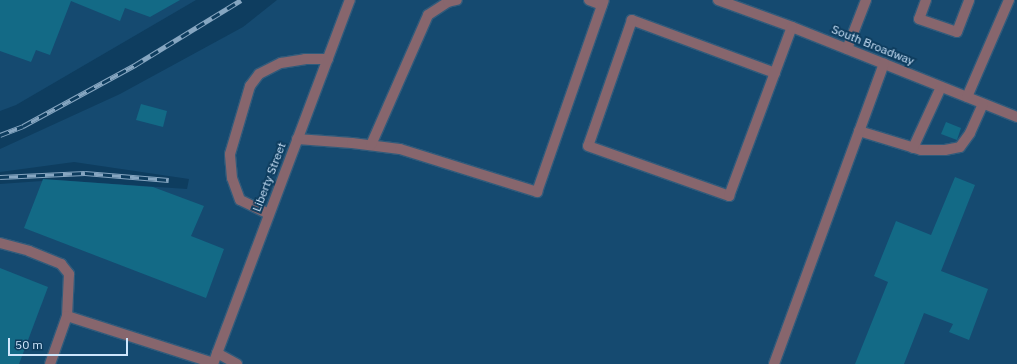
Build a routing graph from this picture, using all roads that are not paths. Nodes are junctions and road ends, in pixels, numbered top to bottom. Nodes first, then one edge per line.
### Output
1 (350, 0) edge
2 (457, 0) edge
3 (589, 0) edge
4 (718, 0) edge
5 (866, 0) edge
6 (926, 0) edge
7 (969, 0) edge
8 (1009, 0) edge
9 (603, 2) edge
10 (792, 27) junction
11 (847, 49) junction
12 (328, 59) junction
13 (884, 64) junction
14 (775, 74) junction
15 (941, 87) junction
16 (967, 97) junction
17 (983, 104) junction
18 (1017, 117) edge
19 (859, 131) junction
20 (298, 139) junction
21 (371, 145) junction
22 (913, 148) junction
23 (269, 214) junction
24 (0, 243) edge
25 (67, 316) junction
26 (217, 353) junction
27 (50, 364) edge
28 (213, 364) edge
29 (237, 364) edge
30 (774, 364) edge

1 - 12 street, Liberty Street
2 - 21 street
3 - 9 street
4 - 10 street, South Broadway
5 - 11 street
6 - 7 street
8 - 16 street
9 - 21 street
10 - 11 street, South Broadway
10 - 14 street
11 - 13 street, South Broadway
12 - 20 street, Liberty Street
12 - 23 street
13 - 15 street, South Broadway
13 - 19 street
14 - 14 street
15 - 16 street, South Broadway
15 - 22 street
16 - 17 street, South Broadway
17 - 18 street, South Broadway
17 - 22 street
19 - 22 street
19 - 30 street
20 - 21 street
20 - 23 street, Liberty Street
23 - 26 street, Liberty Street
24 - 25 street
25 - 27 street
25 - 28 street
26 - 28 street, Liberty Street
26 - 29 street

